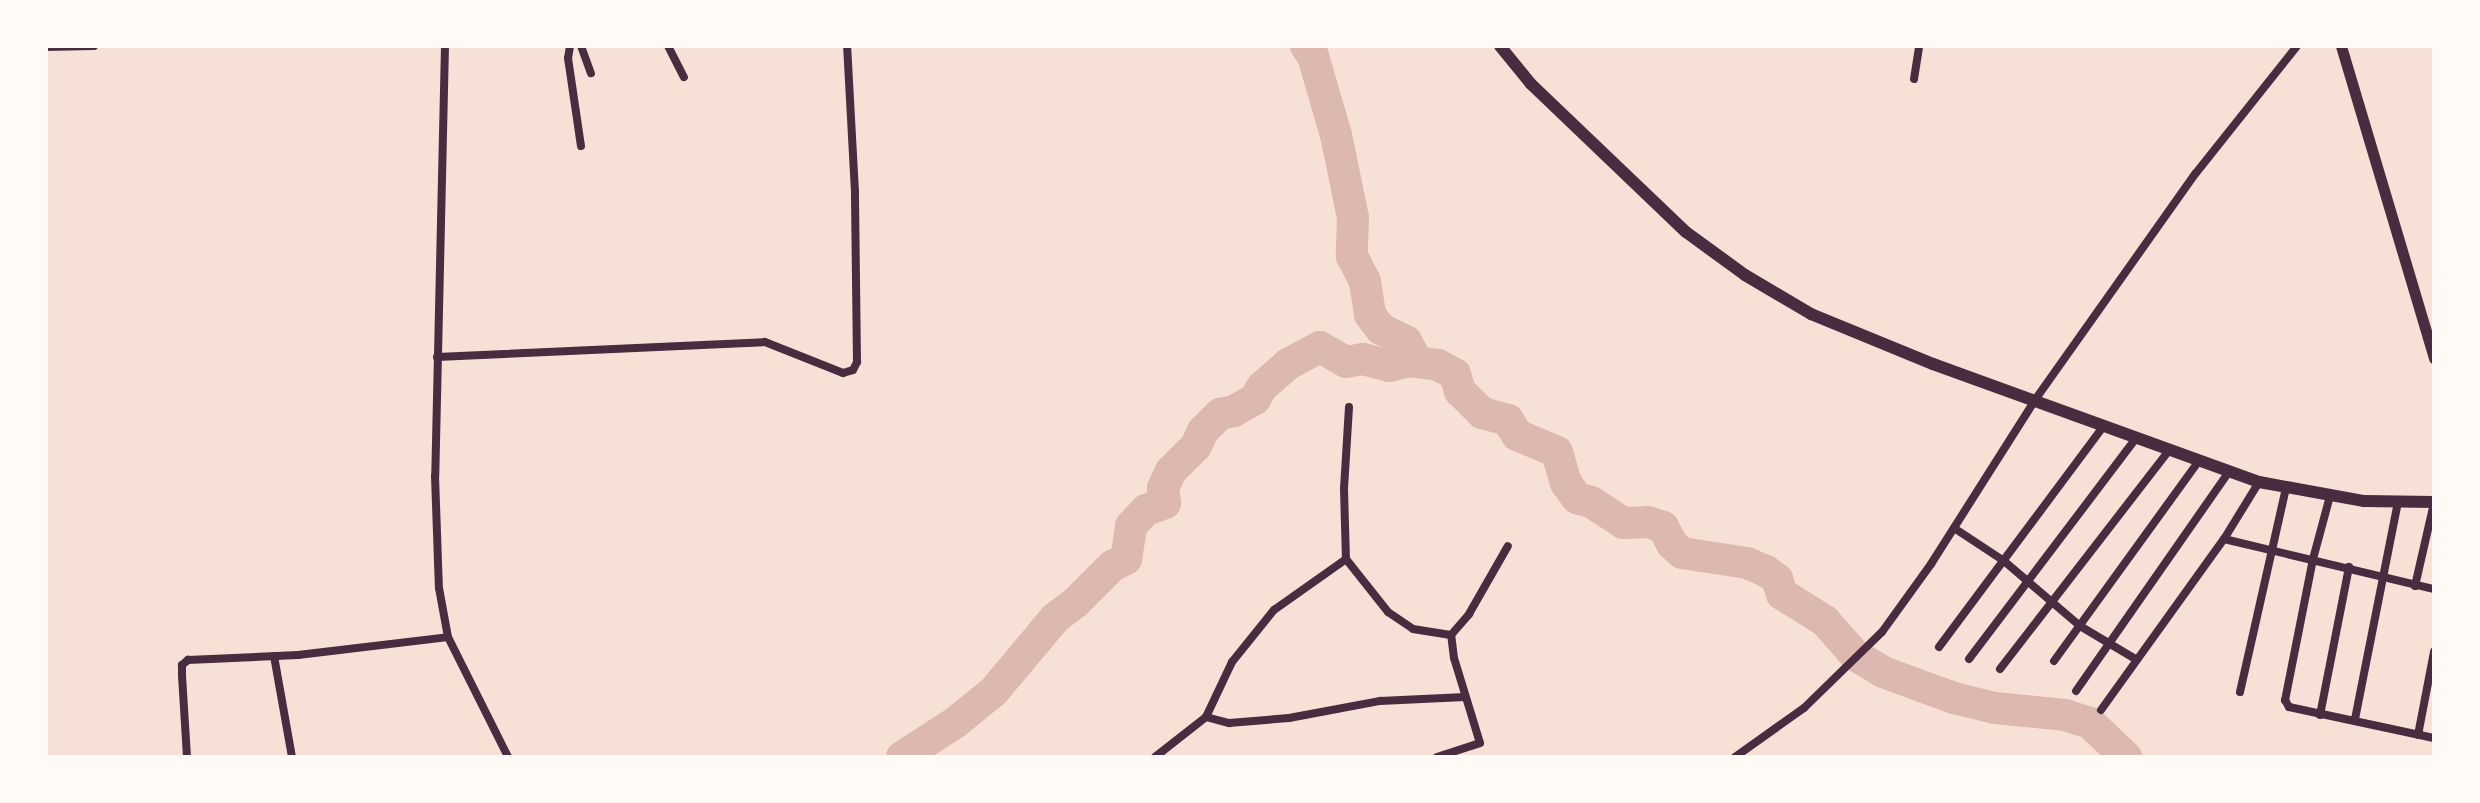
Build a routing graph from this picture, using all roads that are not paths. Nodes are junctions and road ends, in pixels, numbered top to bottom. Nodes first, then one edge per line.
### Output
1 (94, 46) edge
2 (445, 46) edge
3 (570, 46) edge
4 (581, 46) edge
5 (668, 46) edge
6 (847, 46) edge
7 (1500, 46) edge
8 (1919, 46) edge
9 (2297, 46) edge
10 (2341, 46) edge
11 (46, 47) edge
12 (591, 73) dead end
13 (684, 77) dead end
14 (1914, 79) dead end
15 (581, 146) dead end
16 (437, 357) junction
17 (2434, 358) edge
18 (2035, 400) junction
19 (1349, 407) dead end
20 (2104, 426) junction
21 (2137, 437) junction
22 (2169, 450) junction
23 (2198, 462) junction
24 (2229, 472) junction
25 (2259, 482) junction
26 (2286, 488) junction
27 (2330, 496) junction
28 (2398, 502) junction
29 (2434, 503) edge
30 (1954, 528) junction
31 (2224, 539) junction
32 (1508, 546) dead end
33 (2271, 549) junction
34 (1346, 559) junction
35 (2313, 559) junction
36 (2004, 561) junction
37 (2349, 567) junction
38 (2382, 577) junction
39 (2028, 580) junction
40 (2415, 586) junction
41 (2434, 589) edge
42 (2053, 601) junction
43 (2080, 626) junction
44 (1451, 635) junction
45 (448, 637) junction
46 (2110, 642) junction
47 (1939, 647) dead end
48 (2434, 652) edge
49 (274, 656) junction
50 (1969, 659) dead end
51 (2137, 660) junction
52 (2054, 661) dead end
53 (2000, 669) dead end
54 (2076, 691) dead end
55 (2240, 692) dead end
56 (1465, 697) junction
57 (2101, 710) dead end
58 (2320, 715) junction
59 (1206, 717) junction
60 (2355, 719) junction
61 (2418, 735) junction
62 (2434, 738) edge
63 (187, 757) edge
64 (292, 757) edge
65 (508, 757) edge
66 (1155, 757) edge
67 (1437, 757) edge
68 (1735, 757) edge

1 - 11 street
2 - 16 street
3 - 15 street
4 - 12 street
5 - 13 street
6 - 16 street
7 - 18 main road
8 - 14 street
9 - 18 street
10 - 17 main road
16 - 45 street
18 - 20 main road
18 - 30 street
19 - 34 street
20 - 21 main road
20 - 36 street
21 - 22 main road
21 - 39 street
22 - 23 main road
22 - 42 street
23 - 24 main road
23 - 43 street
24 - 25 main road
24 - 46 street
25 - 26 main road
25 - 31 street
26 - 27 main road
26 - 33 street
27 - 28 main road
27 - 35 street
28 - 29 main road
28 - 38 street
29 - 40 street
30 - 36 street
30 - 68 street
31 - 33 street
31 - 51 street
32 - 44 street
33 - 35 street
33 - 55 street
34 - 44 street
34 - 59 street
35 - 37 street
35 - 58 street
36 - 39 street
36 - 47 street
37 - 38 street
37 - 58 street
38 - 40 street
38 - 60 street
39 - 42 street
39 - 50 street
40 - 41 street
42 - 43 street
42 - 53 street
43 - 46 street
43 - 52 street
44 - 56 street
45 - 49 street
45 - 65 street
46 - 51 street
46 - 54 street
48 - 61 street
49 - 63 street
49 - 64 street
51 - 57 street
56 - 59 street
56 - 67 street
58 - 60 street
59 - 66 street
60 - 61 street
61 - 62 street

